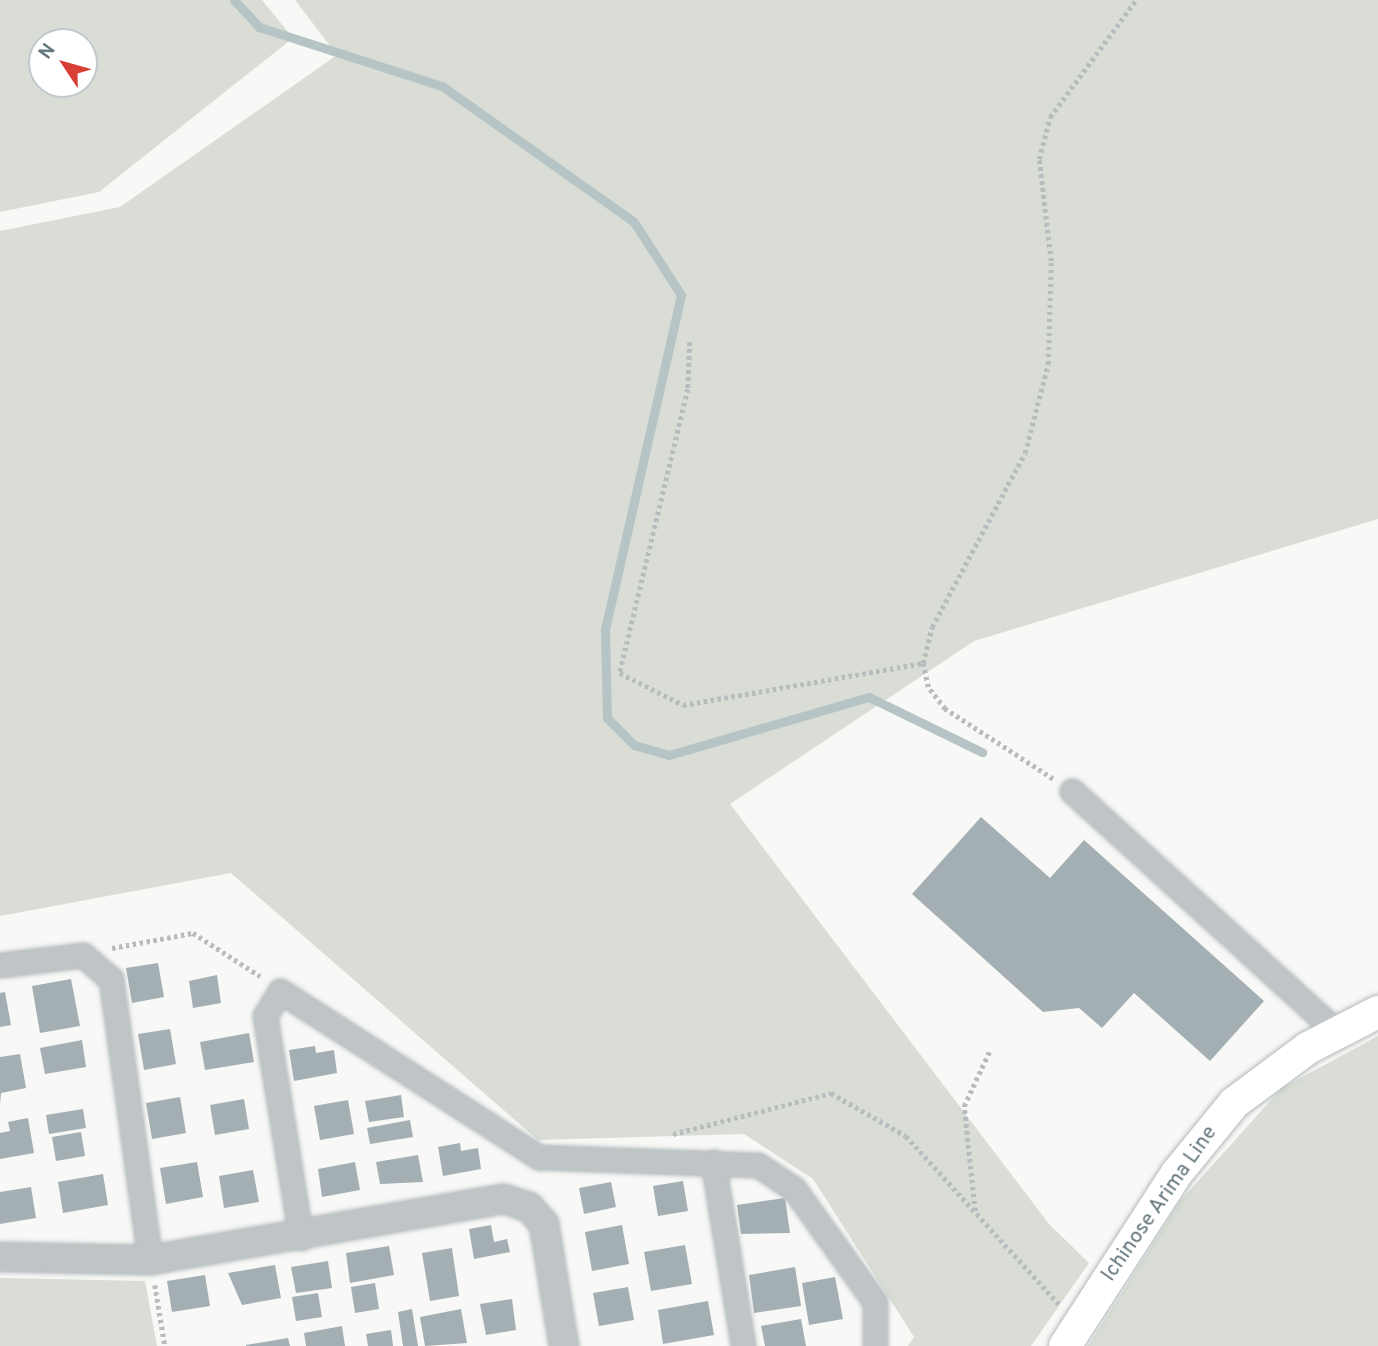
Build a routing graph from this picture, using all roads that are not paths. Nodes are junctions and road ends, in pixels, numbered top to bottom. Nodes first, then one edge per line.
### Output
1 (1072, 791) road end
2 (0, 965) edge
3 (1378, 1012) edge
4 (1335, 1031) junction
5 (713, 1163) junction
6 (301, 1238) junction
7 (0, 1257) edge
8 (150, 1260) junction
9 (1073, 1333) edge
10 (564, 1346) edge
11 (743, 1346) edge
12 (875, 1346) edge

1 - 4 street
2 - 8 street
3 - 4 main road, Ichinose Arima Line
4 - 9 main road, Ichinose Arima Line
5 - 6 street
5 - 11 street
5 - 12 street
6 - 8 street
6 - 10 street
7 - 8 street

